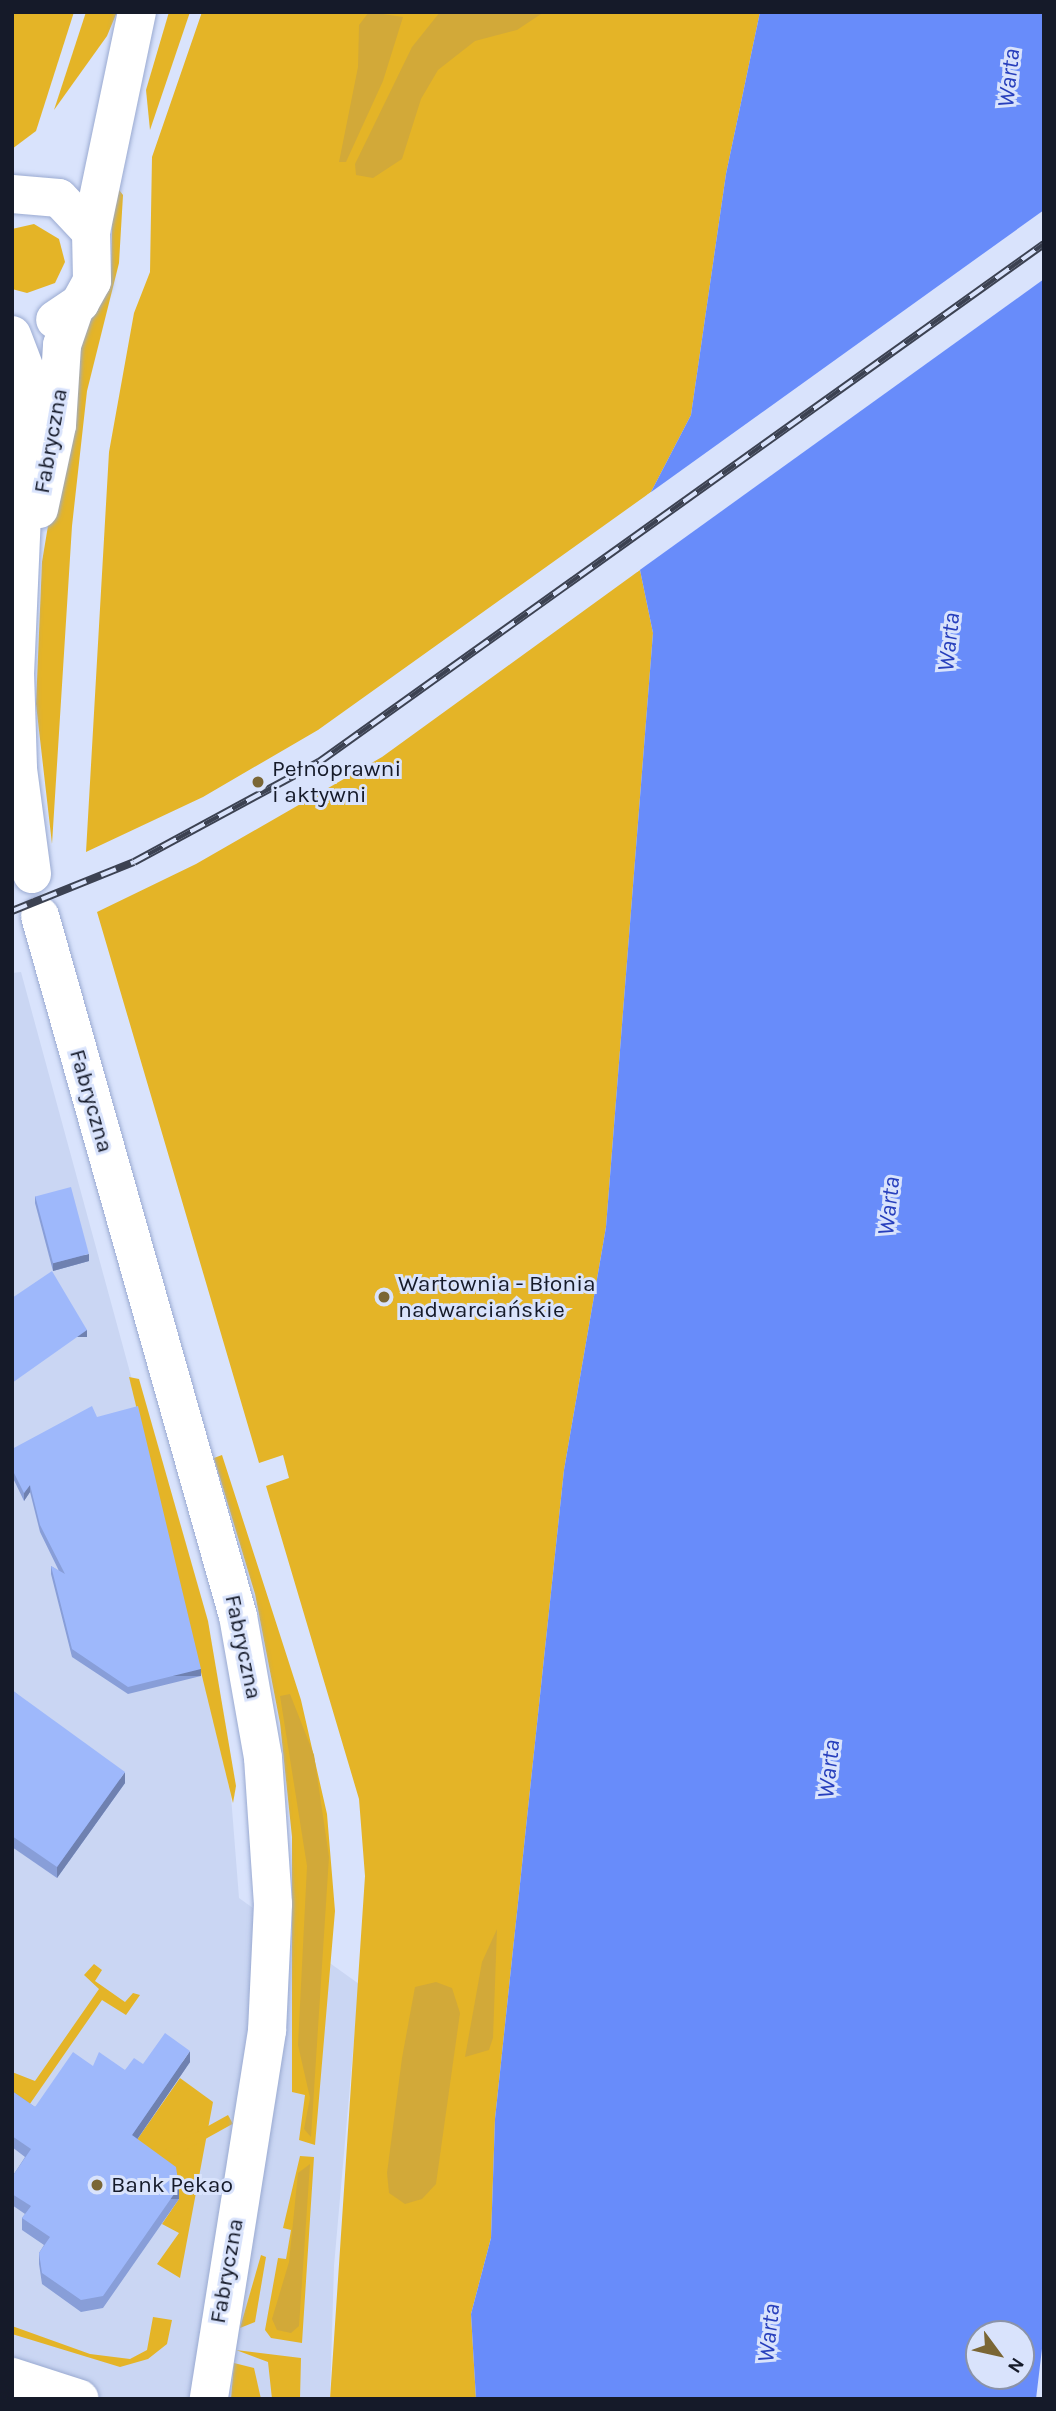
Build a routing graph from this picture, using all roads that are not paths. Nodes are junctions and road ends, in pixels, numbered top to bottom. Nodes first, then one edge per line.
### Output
1 (137, 12) edge
2 (12, 194) edge
3 (91, 232) junction
4 (75, 307) junction
5 (12, 323) edge
6 (12, 335) edge
7 (21, 575) junction
8 (32, 874) dead end
9 (40, 916) dead end
10 (12, 2377) edge
11 (80, 2399) edge
12 (209, 2399) edge

1 - 3 street
2 - 3 street
3 - 4 street, Fabryczna
4 - 5 street
4 - 7 street, Fabryczna
6 - 7 street, Fabryczna
7 - 8 street, Fabryczna
9 - 12 street, Fabryczna
10 - 11 street

